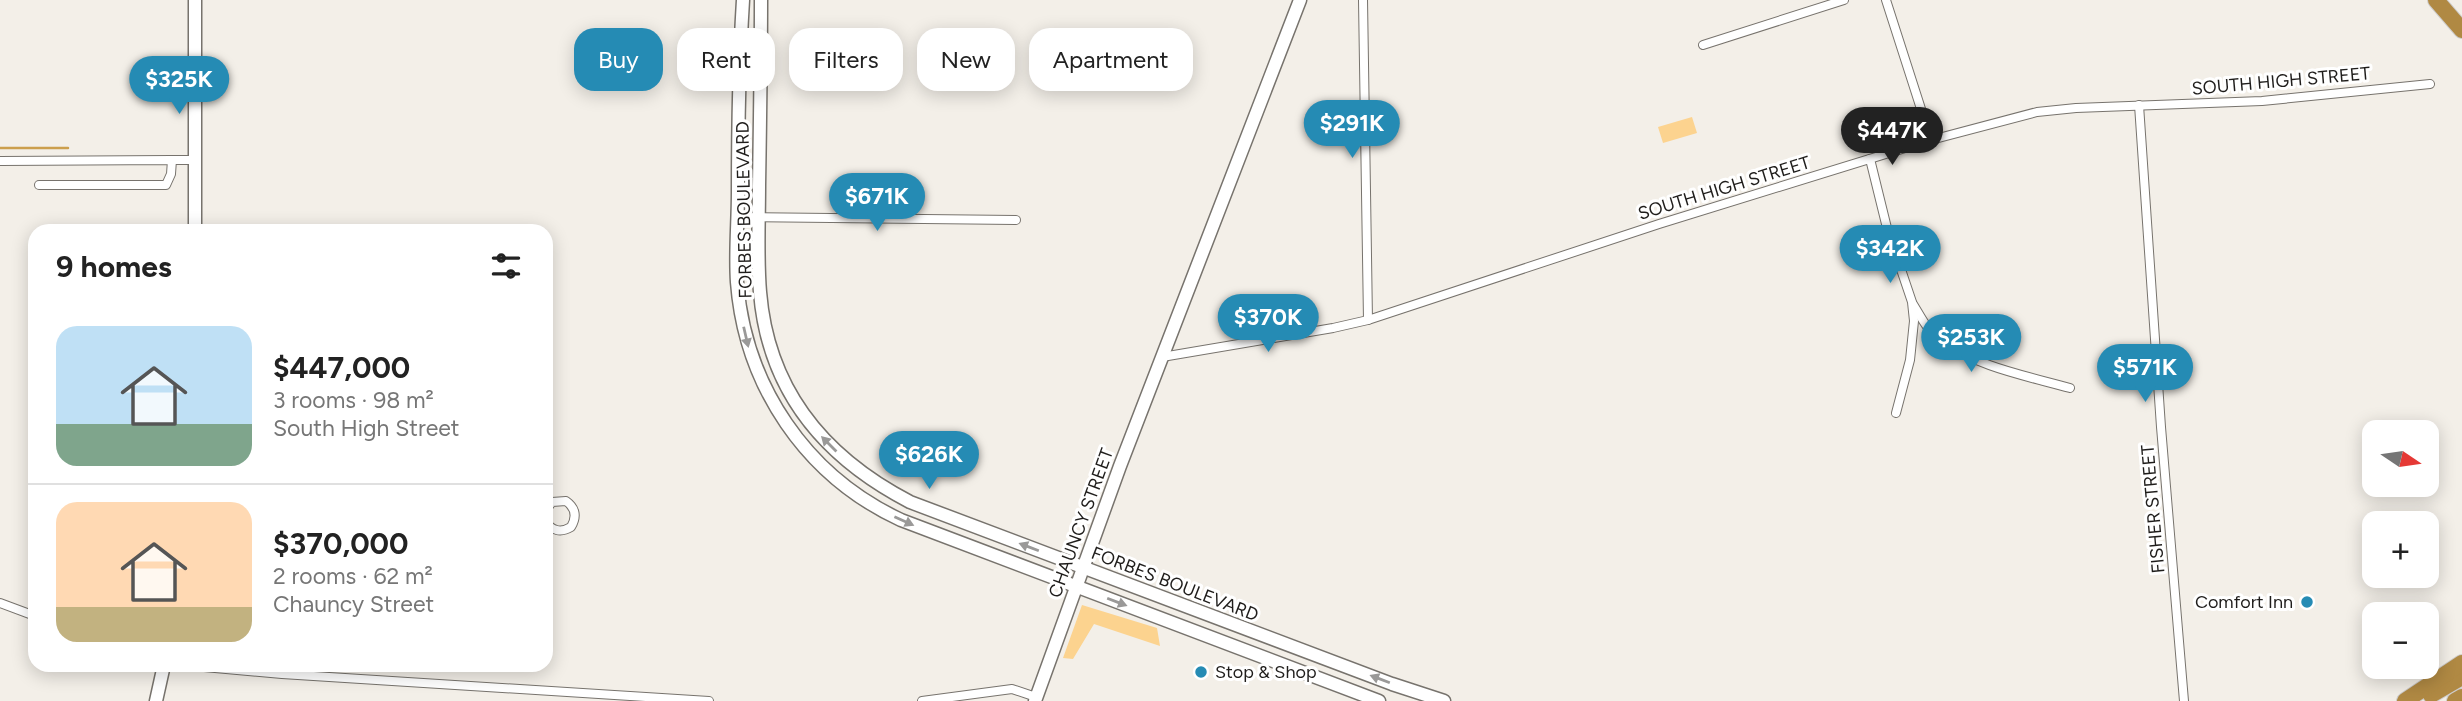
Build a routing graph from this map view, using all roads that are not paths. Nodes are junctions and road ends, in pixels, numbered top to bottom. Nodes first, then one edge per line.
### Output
1 (195, 0) edge
2 (743, 0) edge
3 (761, 0) edge
4 (1300, 0) edge
5 (1363, 0) edge
6 (1844, 0) edge
7 (1886, 0) edge
8 (2435, 0) edge
9 (2442, 0) edge
10 (2462, 15) edge
11 (2462, 30) edge
12 (1703, 45) dead end
13 (2430, 84) dead end
14 (2139, 105) junction
15 (1931, 140) junction
16 (1871, 159) junction
17 (172, 160) junction
18 (195, 160) junction
19 (0, 161) edge
20 (39, 185) dead end
21 (738, 217) junction
22 (759, 218) junction
23 (1016, 220) dead end
24 (195, 224) edge
25 (1912, 302) junction
26 (1368, 320) junction
27 (1162, 357) junction
28 (2070, 388) dead end
29 (1896, 413) dead end
30 (553, 502) edge
31 (553, 529) edge
32 (1083, 568) junction
33 (1076, 587) junction
34 (0, 603) edge
35 (28, 613) edge
36 (2462, 663) edge
37 (162, 672) edge
38 (282, 672) edge
39 (2462, 677) edge
40 (554, 691) junction
41 (2462, 697) edge
42 (1036, 699) edge
43 (156, 701) edge
44 (554, 701) edge
45 (709, 701) edge
46 (922, 701) edge
47 (1379, 701) edge
48 (1444, 701) edge
49 (2184, 701) edge
50 (2405, 701) edge
51 (2420, 701) edge
52 (2455, 701) edge

1 - 18 street
2 - 21 street, FORBES BOULEVARD
3 - 22 street, FORBES BOULEVARD
4 - 27 street, CHAUNCY STREET
5 - 26 street
6 - 12 street
7 - 15 street
8 - 11 highway
9 - 10 highway
13 - 14 street, SOUTH HIGH STREET
14 - 15 street, SOUTH HIGH STREET
14 - 49 street, FISHER STREET
15 - 16 street, SOUTH HIGH STREET
16 - 25 street
16 - 26 street, SOUTH HIGH STREET
17 - 18 street
17 - 19 street
17 - 20 street
18 - 24 street
21 - 22 street
21 -> 33 street, FORBES BOULEVARD
22 - 23 street
32 -> 22 street, FORBES BOULEVARD
25 - 28 street
25 - 29 street
26 - 27 street
27 - 32 street, CHAUNCY STREET
30 - 31 street
32 - 33 street, CHAUNCY STREET
48 -> 32 street, FORBES BOULEVARD
33 - 42 street, CHAUNCY STREET
33 -> 47 street, FORBES BOULEVARD
34 - 35 street
36 - 50 highway
37 - 43 street
38 - 40 street
39 - 51 highway
40 - 44 street
40 - 45 street
41 - 52 highway
42 - 46 street

